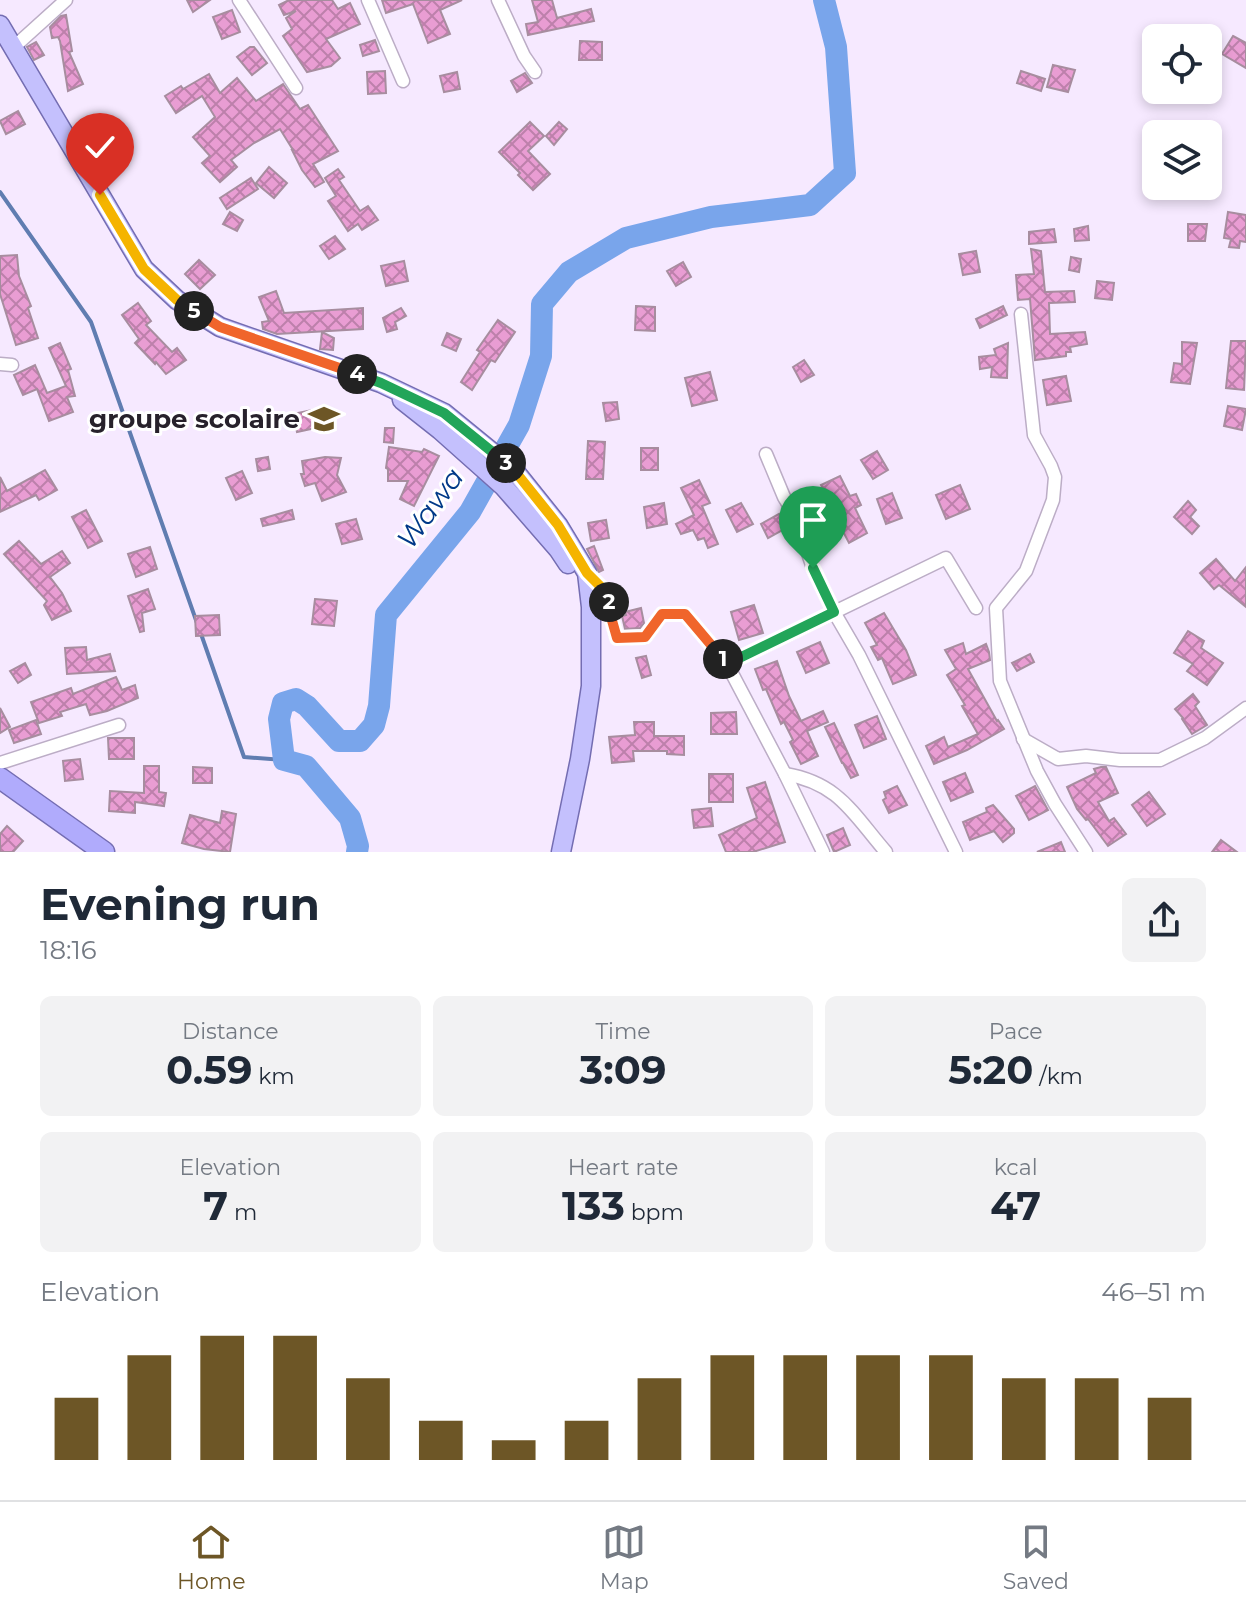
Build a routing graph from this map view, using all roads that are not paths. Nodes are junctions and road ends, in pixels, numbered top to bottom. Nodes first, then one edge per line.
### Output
1 (66, 0) edge
2 (239, 0) edge
3 (368, 0) edge
4 (498, 0) edge
5 (0, 25) edge
6 (14, 47) junction
7 (535, 72) dead end
8 (403, 81) dead end
9 (296, 88) dead end
10 (1021, 314) dead end
11 (766, 454) dead end
12 (492, 463) junction
13 (587, 573) junction
14 (591, 607) junction
15 (976, 608) dead end
16 (834, 612) junction
17 (727, 664) junction
18 (1246, 708) edge
19 (119, 725) dead end
20 (1023, 739) junction
21 (0, 763) edge
22 (785, 774) junction
23 (0, 778) edge
24 (104, 852) edge
25 (561, 852) edge
26 (823, 852) edge
27 (886, 852) edge
28 (956, 852) edge
29 (1086, 852) edge

1 - 6 street
2 - 9 street
3 - 8 street
4 - 7 street
5 - 6 main road
6 - 12 main road
10 - 20 street
11 - 16 street
12 - 13 main road
12 - 14 main road
13 - 14 main road
13 - 17 street
14 - 25 main road
15 - 16 street
16 - 17 street
16 - 28 street
17 - 22 street
18 - 20 street
19 - 21 street
20 - 29 street
22 - 26 street
22 - 27 street
23 - 24 highway

